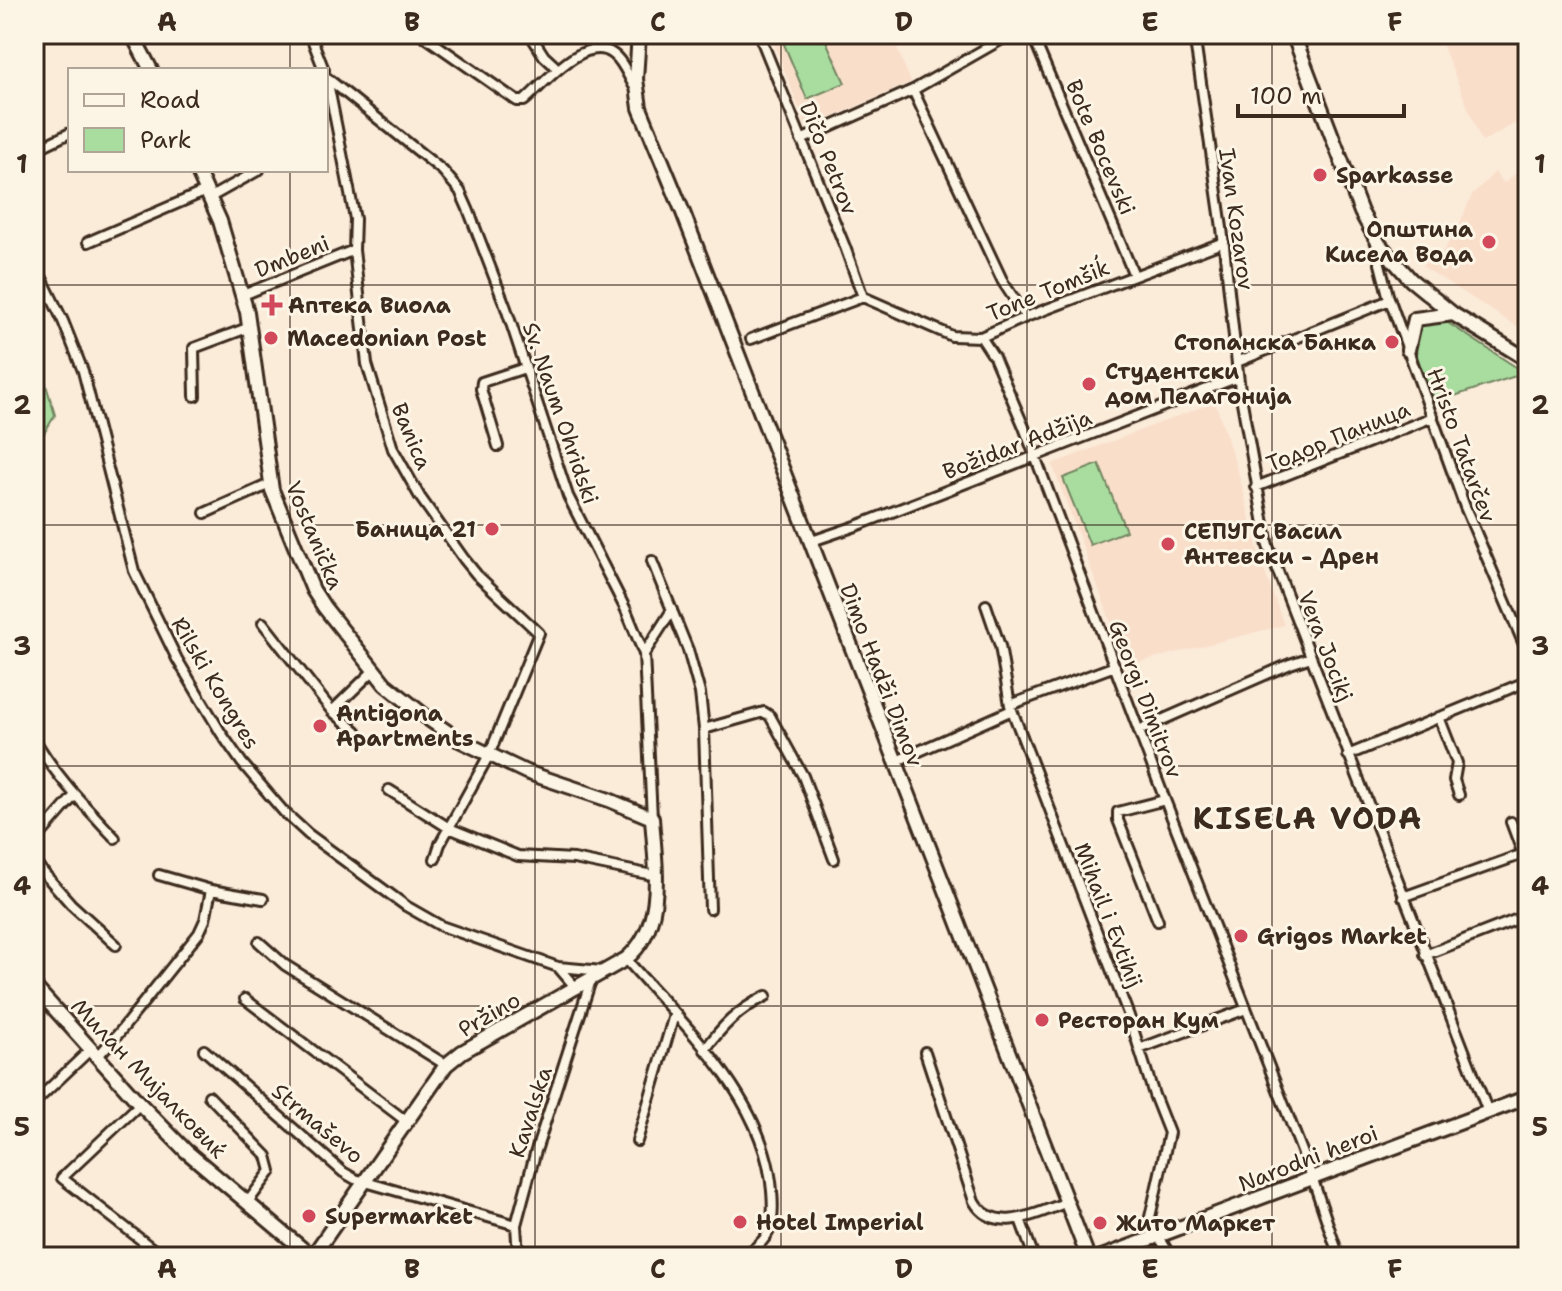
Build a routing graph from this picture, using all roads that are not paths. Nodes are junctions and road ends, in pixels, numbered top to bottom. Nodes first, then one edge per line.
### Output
1 (132, 34) edge
2 (310, 34) edge
3 (421, 34) edge
4 (530, 34) edge
5 (619, 34) edge
6 (639, 34) edge
7 (759, 34) edge
8 (1011, 34) edge
9 (1032, 34) edge
10 (1194, 34) edge
11 (1293, 34) edge
12 (594, 48) junction
13 (150, 68) edge
14 (323, 68) edge
15 (557, 68) junction
16 (328, 79) edge
17 (913, 90) junction
18 (637, 92) junction
19 (328, 103) edge
20 (68, 134) edge
21 (801, 140) junction
22 (41, 147) dead end
23 (198, 172) edge
24 (255, 172) edge
25 (208, 194) junction
26 (88, 242) dead end
27 (1224, 242) junction
28 (1379, 244) junction
29 (354, 250) junction
30 (34, 262) edge
31 (1134, 275) junction
32 (243, 295) junction
33 (863, 297) junction
34 (1390, 300) junction
35 (1453, 314) junction
36 (1026, 317) junction
37 (250, 327) junction
38 (981, 337) junction
39 (751, 339) dead end
40 (1408, 350) junction
41 (1528, 360) edge
42 (1237, 362) junction
43 (525, 368) junction
44 (1238, 377) junction
45 (195, 396) dead end
46 (1433, 417) junction
47 (498, 446) dead end
48 (1035, 456) junction
49 (270, 484) junction
50 (1256, 487) junction
51 (205, 513) dead end
52 (809, 542) junction
53 (652, 561) dead end
54 (986, 605) dead end
55 (672, 610) junction
56 (263, 623) dead end
57 (644, 654) junction
58 (1528, 654) edge
59 (1311, 657) junction
60 (1115, 666) junction
61 (373, 671) junction
62 (1528, 681) edge
63 (1011, 708) junction
64 (332, 711) junction
65 (1439, 717) junction
66 (704, 729) junction
67 (1139, 730) junction
68 (356, 731) dead end
69 (34, 738) edge
70 (489, 755) junction
71 (1348, 755) junction
72 (899, 760) dead end
73 (389, 790) dead end
74 (75, 795) junction
75 (1459, 795) dead end
76 (1165, 800) junction
77 (652, 818) junction
78 (1511, 822) dead end
79 (449, 828) junction
80 (115, 838) dead end
81 (34, 842) edge
82 (435, 859) dead end
83 (834, 859) dead end
84 (34, 862) edge
85 (159, 875) dead end
86 (657, 876) junction
87 (211, 890) junction
88 (1403, 897) junction
89 (263, 899) dead end
90 (710, 909) dead end
91 (1528, 915) edge
92 (1158, 921) dead end
93 (259, 942) dead end
94 (116, 945) dead end
95 (1425, 955) junction
96 (626, 959) junction
97 (558, 967) junction
98 (608, 971) junction
99 (591, 979) junction
100 (34, 986) edge
101 (576, 988) junction
102 (766, 996) dead end
103 (245, 999) dead end
104 (1246, 1009) junction
105 (674, 1015) junction
106 (1139, 1049) junction
107 (204, 1050) dead end
108 (705, 1050) junction
109 (95, 1052) junction
110 (925, 1052) dead end
111 (446, 1065) junction
112 (209, 1096) dead end
113 (1528, 1097) edge
114 (34, 1103) edge
115 (140, 1104) junction
116 (1488, 1112) junction
117 (406, 1121) junction
118 (637, 1141) dead end
119 (1312, 1177) junction
120 (363, 1181) junction
121 (1067, 1202) junction
122 (247, 1203) junction
123 (1020, 1219) junction
124 (516, 1225) junction
125 (1156, 1238) junction
126 (163, 1257) edge
127 (312, 1257) edge
128 (518, 1257) edge
129 (741, 1257) edge
130 (1034, 1257) edge
131 (1088, 1257) edge
132 (1102, 1257) edge
133 (1171, 1257) edge
134 (1339, 1257) edge

1 - 13 street
2 - 14 street
3 - 15 street
4 - 15 street
5 - 12 street
6 - 18 street, Dimo Hadži Dimov
7 - 21 street, Dičo Petrov
8 - 17 street
9 - 31 street, Bote Bocevski
10 - 27 street, Ivan Kozarov
11 - 28 street
12 - 15 street
12 - 18 street
16 - 43 street, Sv. Naum Ohridski
17 - 21 street
17 - 36 street
18 - 52 street, Dimo Hadži Dimov
19 - 29 street, Banica
20 - 22 street
21 - 33 street, Dičo Petrov
23 - 25 street, Vostanička
24 - 25 street
25 - 26 street
25 - 32 street, Vostanička
27 - 31 street, Tone Tomšiḱ
27 - 42 street, Ivan Kozarov
28 - 34 street, Hristo Tatarčev
28 - 35 street
29 - 32 street, Dmbeni
29 - 70 street, Banica
30 - 97 street, Rilski Kongres
31 - 36 street, Tone Tomšiḱ
32 - 37 street, Vostanička
33 - 38 street, Tone Tomšiḱ
33 - 39 street
34 - 40 street, Hristo Tatarčev
34 - 42 street
35 - 40 street
35 - 41 street
36 - 38 street, Tone Tomšiḱ
37 - 45 street
37 - 49 street, Vostanička
38 - 48 street, Georgi Dimitrov
40 - 46 street, Hristo Tatarčev
42 - 44 street, Vera Jocikj
43 - 47 street
43 - 57 street, Sv. Naum Ohridski
44 - 48 street, Božidar Adžija
44 - 50 street, Vera Jocikj
46 - 50 street, Тодор Паница
46 - 58 street, Hristo Tatarčev
48 - 52 street, Božidar Adžija
48 - 60 street, Georgi Dimitrov
49 - 51 street
49 - 61 street, Vostanička
50 - 59 street, Vera Jocikj
52 - 121 street, Dimo Hadži Dimov
53 - 55 street
54 - 63 street, Mihail i Evtihij
55 - 57 street
55 - 66 street
56 - 64 street
57 - 77 street, Sv. Naum Ohridski
59 - 67 street
59 - 71 street, Vera Jocikj
60 - 63 street
60 - 67 street, Georgi Dimitrov
61 - 64 street
61 - 70 street, Vostanička
62 - 65 street
63 - 72 street
63 - 106 street, Mihail i Evtihij
64 - 68 street
65 - 71 street
65 - 75 street
66 - 83 street
66 - 90 street
67 - 76 street, Georgi Dimitrov
69 - 74 street
70 - 77 street, Vostanička
70 - 79 street
71 - 88 street, Vera Jocikj
73 - 79 street
74 - 80 street
74 - 81 street
76 - 92 street
76 - 104 street, Georgi Dimitrov
77 - 86 street, Pržino
78 - 88 street
79 - 82 street
79 - 86 street
84 - 94 street
85 - 87 street
86 - 96 street, Pržino
87 - 89 street
87 - 109 street
88 - 95 street, Vera Jocikj
91 - 95 street
93 - 111 street
95 - 116 street, Vera Jocikj
96 - 98 street, Pržino
96 - 105 street
97 - 98 street, Rilski Kongres
97 - 101 street
98 - 99 street, Pržino
99 - 101 street, Pržino
99 - 124 street, Kavalska
100 - 109 street, Милан Мијалковиќ
101 - 111 street, Pržino
102 - 108 street
103 - 117 street
104 - 106 street
104 - 119 street, Georgi Dimitrov
105 - 108 street
105 - 118 street
106 - 125 street, Mihail i Evtihij
107 - 120 street, Strmaševo
108 - 129 street
109 - 114 street
109 - 115 street, Милан Мијалковиќ
110 - 123 street
111 - 117 street, Pržino
112 - 122 street
113 - 116 street, Narodni heroi
115 - 122 street, Милан Мијалковиќ
115 - 126 street
116 - 119 street, Narodni heroi
117 - 120 street, Pržino
119 - 125 street, Narodni heroi
119 - 134 street, Georgi Dimitrov
120 - 124 street, Strmaševo
120 - 127 street, Pržino
121 - 123 street
121 - 131 street, Dimo Hadži Dimov
122 - 127 street, Милан Мијалковиќ
123 - 130 street
124 - 128 street, Kavalska
125 - 132 street, Narodni heroi
125 - 133 street

